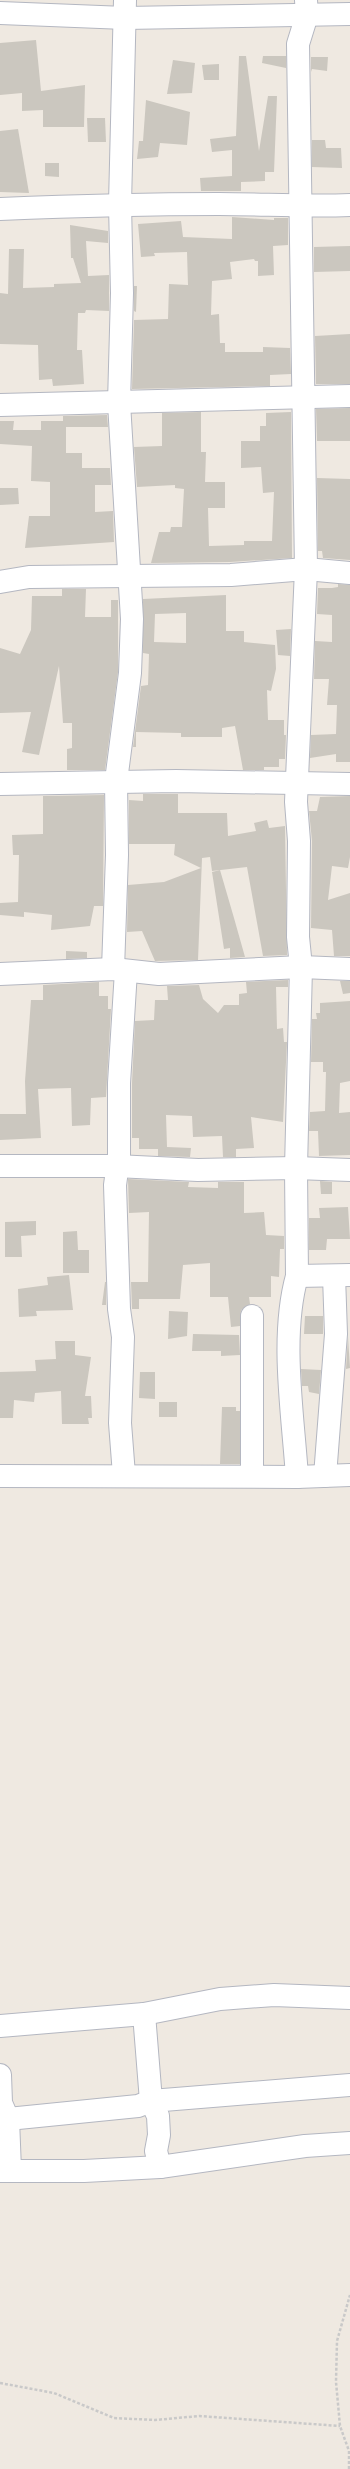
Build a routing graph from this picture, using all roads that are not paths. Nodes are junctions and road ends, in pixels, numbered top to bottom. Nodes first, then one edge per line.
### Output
1 (306, 7) edge
2 (125, 9) edge
3 (0, 13) edge
4 (350, 14) edge
5 (120, 204) junction
6 (350, 205) edge
7 (302, 207) junction
8 (0, 209) edge
9 (350, 396) edge
10 (302, 398) junction
11 (119, 403) junction
12 (0, 405) edge
13 (306, 569) junction
14 (350, 574) edge
15 (128, 577) junction
16 (0, 582) edge
17 (116, 781) junction
18 (298, 782) junction
19 (0, 784) edge
20 (350, 784) edge
21 (301, 968) junction
22 (350, 969) edge
23 (119, 970) junction
24 (0, 974) edge
25 (0, 1166) edge
26 (116, 1166) junction
27 (296, 1168) junction
28 (350, 1170) edge
29 (297, 1276) junction
30 (342, 1276) edge
31 (252, 1316) dead end
32 (350, 1474) edge
33 (124, 1475) junction
34 (0, 1476) edge
35 (252, 1476) junction
36 (325, 1476) junction
37 (297, 1477) junction
38 (350, 1998) edge
39 (144, 2014) junction
40 (0, 2026) edge
41 (0, 2076) edge
42 (350, 2085) edge
43 (151, 2101) junction
44 (8, 2119) junction
45 (350, 2143) edge
46 (160, 2167) junction
47 (5, 2170) edge

1 - 2 street
1 - 4 street
1 - 7 street
2 - 3 street
2 - 5 street
5 - 7 street
5 - 8 street
5 - 11 street
6 - 7 street
7 - 10 street
9 - 10 street
10 - 11 street
10 - 13 street
11 - 12 street
11 - 15 street
13 - 14 street
13 - 15 street
13 - 18 street
15 - 16 street
15 - 17 street
17 - 18 street
17 - 19 street
17 - 23 street
18 - 20 street
18 - 21 street
21 - 22 street
21 - 23 street
21 - 27 street
23 - 24 street
23 - 26 street
25 - 26 street
26 - 27 street
26 - 33 street
27 - 28 street
27 - 29 street
29 - 30 street
29 - 37 street
30 - 36 street
31 - 35 street
32 - 36 street
33 - 34 street
33 - 35 street
35 - 37 street
36 - 37 street
38 - 39 street
39 - 40 street
39 - 43 street
41 - 44 street
42 - 43 street
43 - 44 street
43 - 46 street
44 - 47 street
45 - 46 street
46 - 47 street

